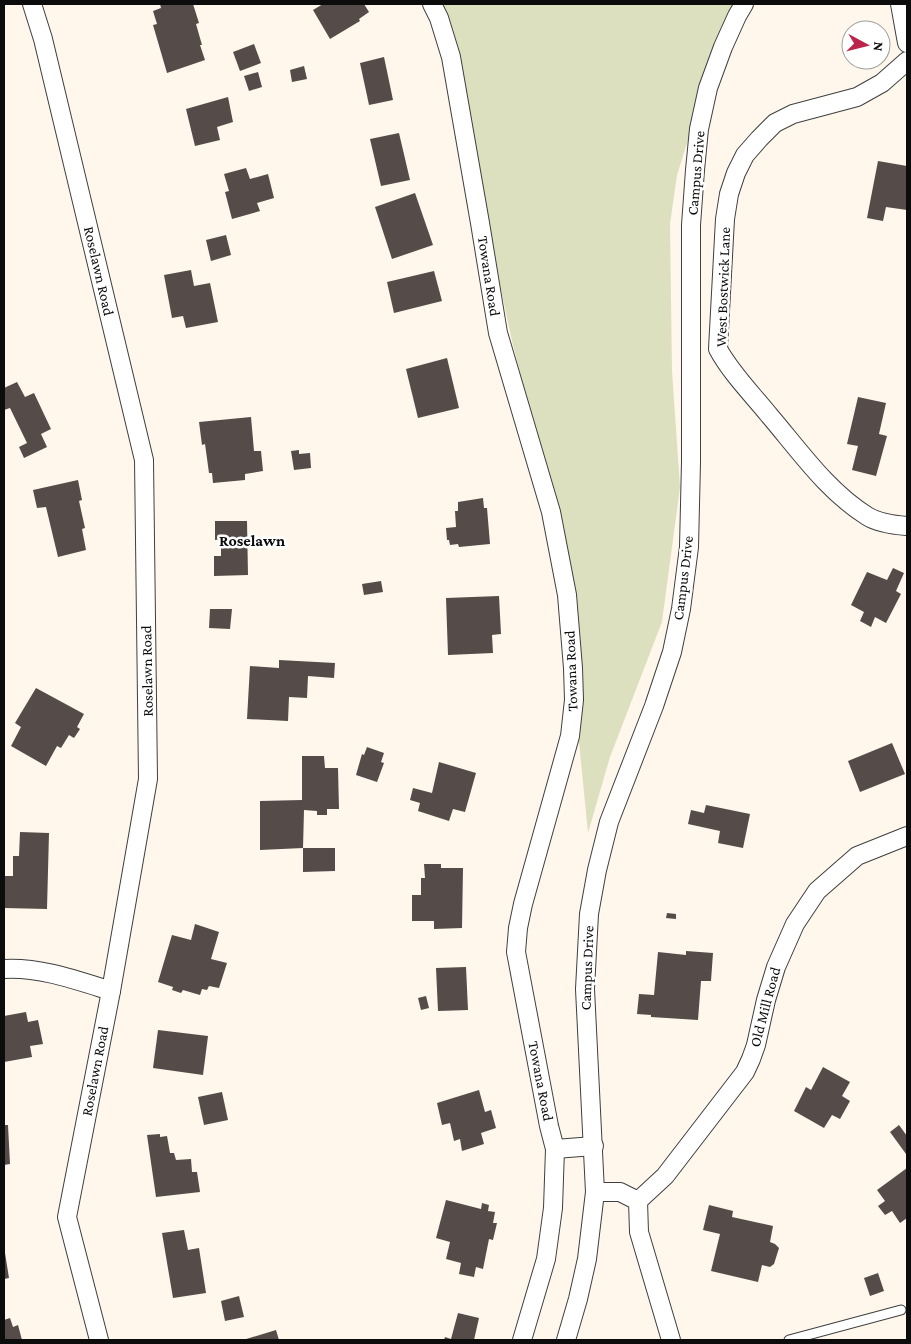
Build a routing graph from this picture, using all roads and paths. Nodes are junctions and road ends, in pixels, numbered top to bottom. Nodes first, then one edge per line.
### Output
1 (32, 4) edge
2 (432, 4) edge
3 (744, 4) edge
4 (900, 4) edge
5 (907, 43) edge
6 (907, 61) edge
7 (691, 324) junction
8 (718, 349) junction
9 (907, 526) edge
10 (907, 836) edge
11 (4, 969) edge
12 (110, 991) junction
13 (594, 1146) junction
14 (555, 1149) junction
15 (595, 1192) junction
16 (638, 1201) junction
17 (901, 1310) dead end
18 (99, 1340) edge
19 (522, 1340) edge
20 (566, 1340) edge
21 (671, 1340) edge
22 (789, 1340) edge

1 - 12 street, Roselawn Road
2 - 14 street, Towana Road
3 - 7 street, Campus Drive
4 - 5 street
6 - 8 street, West Bostwick Lane
7 - 8 street
7 - 13 street, Campus Drive
8 - 9 street, West Bostwick Lane
10 - 16 street, Old Mill Road
11 - 12 street
12 - 18 street, Roselawn Road
13 - 14 street
13 - 15 street
14 - 19 street, Towana Road
15 - 16 street
15 - 20 street
16 - 21 street
17 - 22 lane

